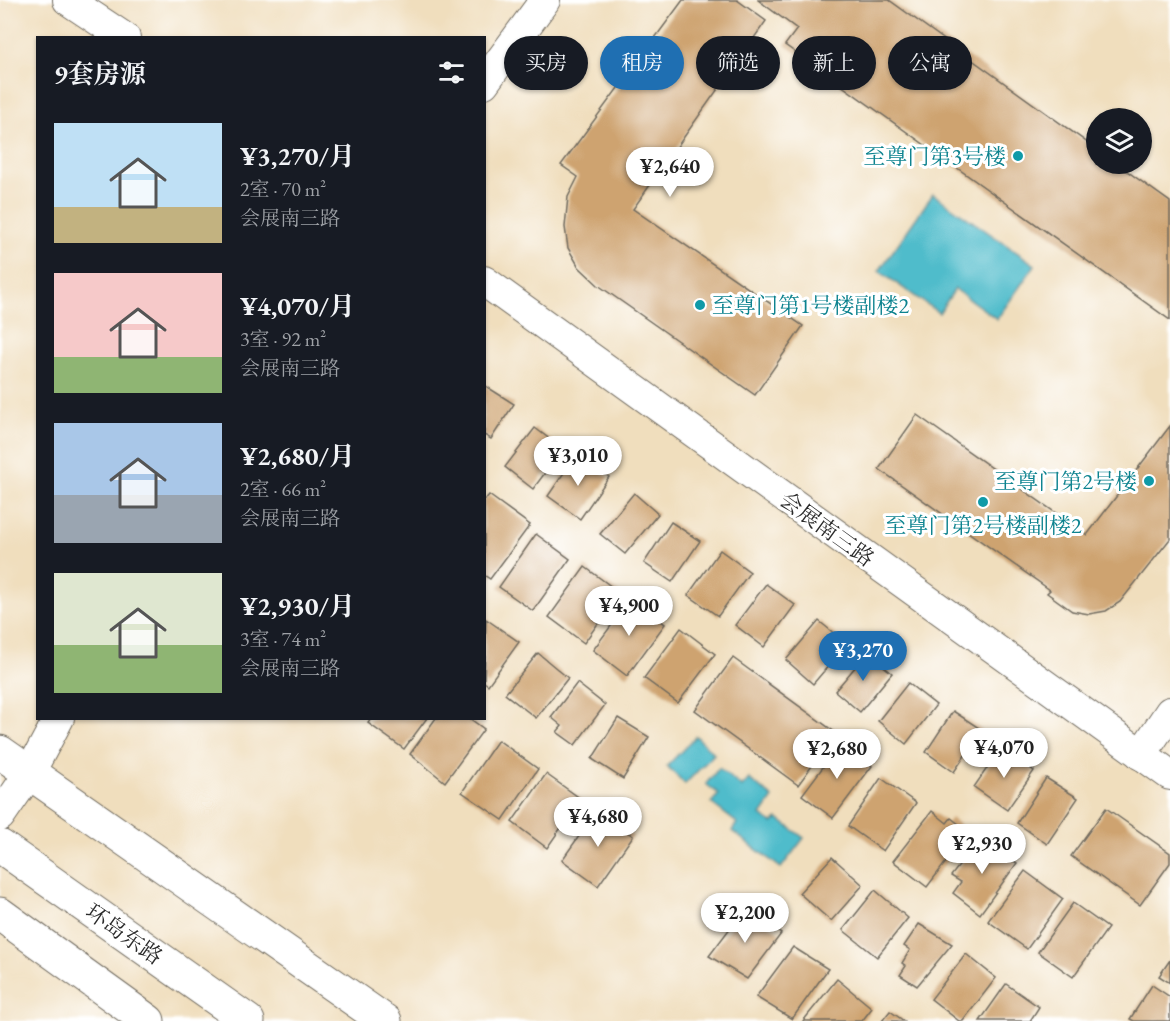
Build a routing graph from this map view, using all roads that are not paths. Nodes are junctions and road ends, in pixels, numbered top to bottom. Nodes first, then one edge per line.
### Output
1 (68, 0) edge
2 (546, 0) edge
3 (121, 36) edge
4 (486, 80) edge
5 (486, 282) edge
6 (1170, 712) edge
7 (58, 720) edge
8 (0, 752) edge
9 (1141, 755) junction
10 (29, 774) junction
11 (1170, 775) edge
12 (0, 816) edge
13 (0, 846) edge
14 (0, 914) edge
15 (148, 1021) edge
16 (248, 1021) edge
17 (385, 1021) edge

1 - 3 street
2 - 4 street
5 - 9 street, 会展南三路
6 - 9 street
7 - 10 street
8 - 10 main road
9 - 11 street, 会展南三路
10 - 12 street
10 - 17 main road
13 - 16 main road, 环岛东路
14 - 15 main road

